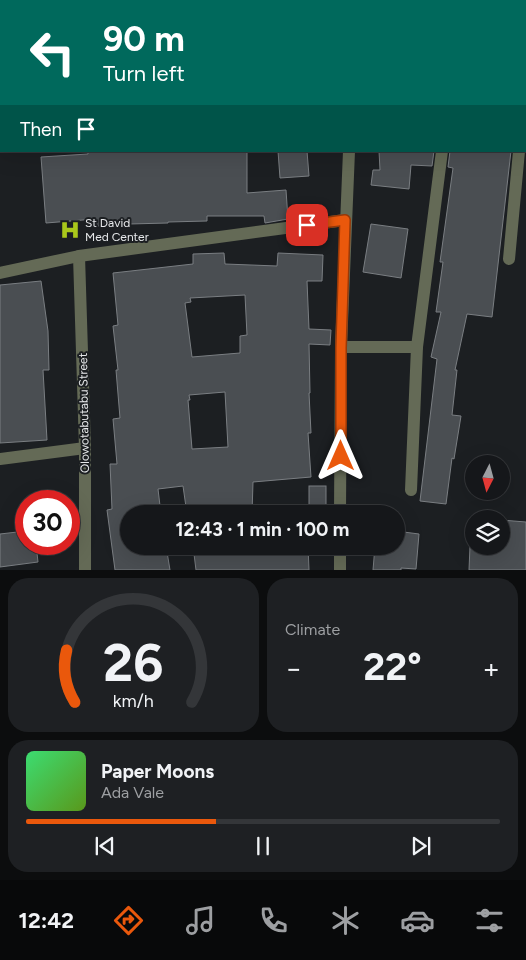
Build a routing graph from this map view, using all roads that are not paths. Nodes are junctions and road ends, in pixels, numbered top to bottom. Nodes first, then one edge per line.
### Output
1 (349, 152) edge
2 (442, 152) edge
3 (519, 152) edge
4 (345, 220) junction
5 (79, 256) junction
6 (509, 259) dead end
7 (0, 273) edge
8 (417, 346) junction
9 (341, 348) junction
10 (85, 448) junction
11 (0, 459) edge
12 (411, 490) dead end
13 (340, 505) edge
14 (340, 555) edge
15 (86, 570) edge
16 (340, 570) edge

1 - 4 street
2 - 8 street
3 - 6 street
4 - 5 street
4 - 9 street
5 - 7 street
5 - 10 street, Olowotabutabu Street
8 - 9 street
8 - 12 street
9 - 13 street
10 - 11 street
10 - 15 street, Olowotabutabu Street
14 - 16 street

